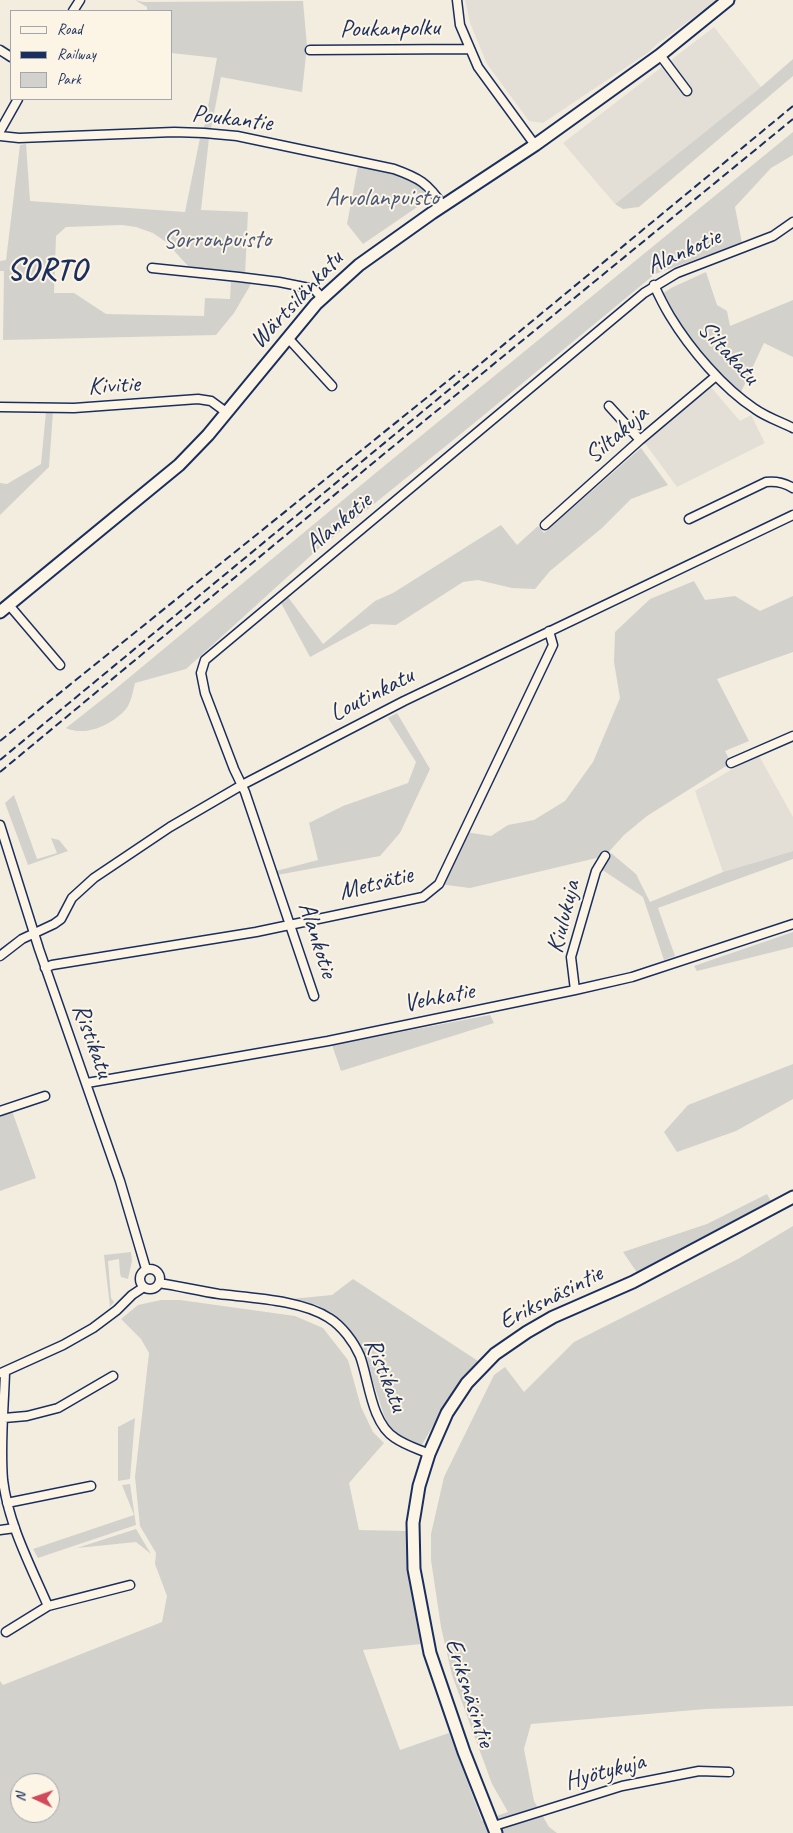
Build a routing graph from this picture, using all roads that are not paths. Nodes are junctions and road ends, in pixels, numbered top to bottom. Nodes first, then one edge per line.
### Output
1 (457, 0) edge
2 (728, 0) edge
3 (470, 49) junction
4 (310, 50) dead end
5 (660, 55) junction
6 (687, 90) dead end
7 (17, 100) edge
8 (0, 131) edge
9 (0, 136) edge
10 (535, 145) junction
11 (443, 206) junction
12 (791, 224) edge
13 (793, 234) edge
14 (152, 268) dead end
15 (654, 286) junction
16 (322, 298) junction
17 (288, 338) junction
18 (716, 376) junction
19 (332, 386) dead end
20 (609, 406) dead end
21 (0, 407) edge
22 (226, 412) junction
23 (793, 428) edge
24 (640, 440) junction
25 (793, 488) edge
26 (793, 515) edge
27 (689, 519) dead end
28 (545, 525) dead end
29 (5, 608) edge
30 (549, 631) junction
31 (60, 665) dead end
32 (793, 736) edge
33 (731, 763) dead end
34 (242, 785) junction
35 (0, 825) edge
36 (605, 856) dead end
37 (291, 924) junction
38 (793, 924) edge
39 (34, 932) junction
40 (0, 956) edge
41 (45, 968) junction
42 (575, 990) junction
43 (314, 996) dead end
44 (87, 1083) junction
45 (45, 1096) dead end
46 (0, 1111) edge
47 (793, 1197) edge
48 (146, 1269) junction
49 (159, 1283) junction
50 (144, 1287) junction
51 (3, 1372) edge
52 (113, 1376) dead end
53 (4, 1418) junction
54 (1, 1443) edge
55 (429, 1454) junction
56 (91, 1486) dead end
57 (7, 1503) junction
58 (15, 1528) junction
59 (0, 1530) edge
60 (130, 1584) dead end
61 (48, 1606) junction
62 (6, 1632) dead end
63 (729, 1772) dead end
64 (495, 1830) edge

1 - 3 street
2 - 5 street, Wärtsilänkatu
3 - 4 street, Poukanpolku
3 - 10 street
5 - 6 street
5 - 10 street, Wärtsilänkatu
7 - 8 street
9 - 11 street, Poukantie
10 - 11 street, Wärtsilänkatu
11 - 16 street, Wärtsilänkatu
12 - 13 street
12 - 15 street, Alankotie
14 - 16 street
15 - 18 street, Siltakatu
15 - 34 street, Alankotie
16 - 17 street, Wärtsilänkatu
17 - 19 street
17 - 22 street, Wärtsilänkatu
18 - 23 street, Siltakatu
18 - 24 street, Siltakuja
20 - 24 street
21 - 22 street, Kivitie
22 - 29 street, Wärtsilänkatu
24 - 28 street, Siltakuja
25 - 27 street
26 - 30 street, Loutinkatu
29 - 31 street
30 - 34 street, Loutinkatu
30 - 37 street, Metsätie
32 - 33 street
34 - 37 street, Alankotie
34 - 39 street, Loutinkatu
35 - 39 street, Ristikatu
36 - 42 street, Kiulukuja
37 - 41 street, Metsätie
37 - 43 street, Alankotie
38 - 42 street, Vehkatie
39 - 40 street, Loutinkatu
39 - 41 street, Ristikatu
41 - 44 street, Ristikatu
42 - 44 street, Vehkatie
44 - 48 street, Ristikatu
45 - 46 street
47 - 55 street, Eriksnäsintie
48 - 49 street
48 - 50 street
49 - 50 street
49 - 55 street, Ristikatu
50 - 51 street
51 - 53 street
52 - 53 street
53 - 54 street
54 - 57 street
55 - 64 street, Eriksnäsintie
56 - 57 street
57 - 58 street
58 - 59 street
58 - 61 street
60 - 61 street
61 - 62 street
63 - 64 street, Hyötykuja

